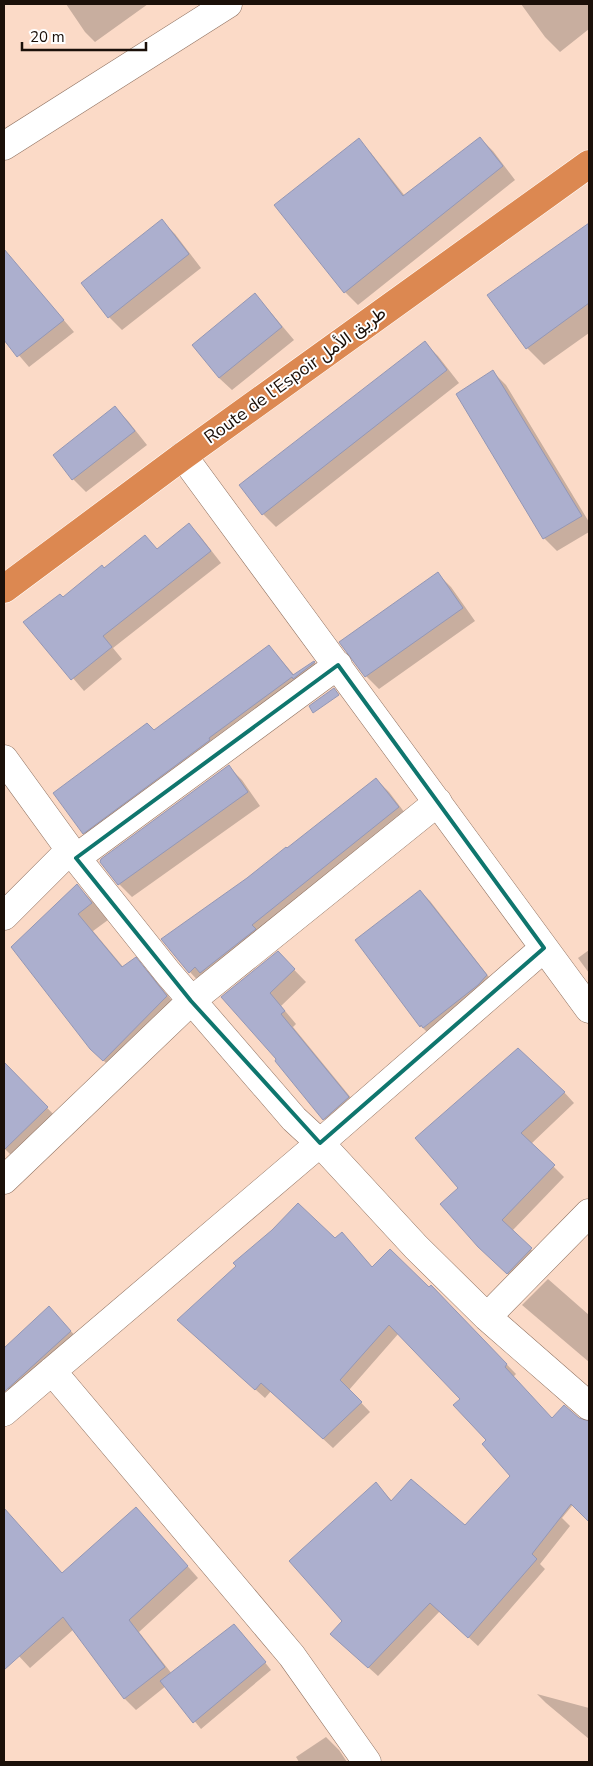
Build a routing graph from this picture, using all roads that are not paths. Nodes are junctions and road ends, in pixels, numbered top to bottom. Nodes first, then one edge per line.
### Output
1 (228, 4) edge
2 (4, 146) edge
3 (589, 164) edge
4 (183, 456) junction
5 (4, 589) edge
6 (338, 665) junction
7 (4, 759) edge
8 (438, 802) junction
9 (73, 854) junction
10 (4, 916) edge
11 (544, 948) junction
12 (191, 1001) junction
13 (589, 1009) edge
14 (320, 1143) junction
15 (4, 1180) edge
16 (589, 1213) edge
17 (487, 1317) junction
18 (52, 1371) junction
19 (589, 1406) edge
20 (4, 1412) edge
21 (367, 1762) edge

1 - 2 street
3 - 4 highway, Route de l’Espoir طريق الأمل
4 - 5 highway, Route de l’Espoir طريق الأمل
4 - 6 street
6 - 8 street
6 - 9 street
7 - 9 street
8 - 11 street
8 - 12 street
9 - 10 street
9 - 12 street
11 - 13 street
11 - 14 street
12 - 14 street
12 - 15 street
14 - 17 street
14 - 18 street
16 - 17 street
17 - 19 street
18 - 20 street
18 - 21 street

